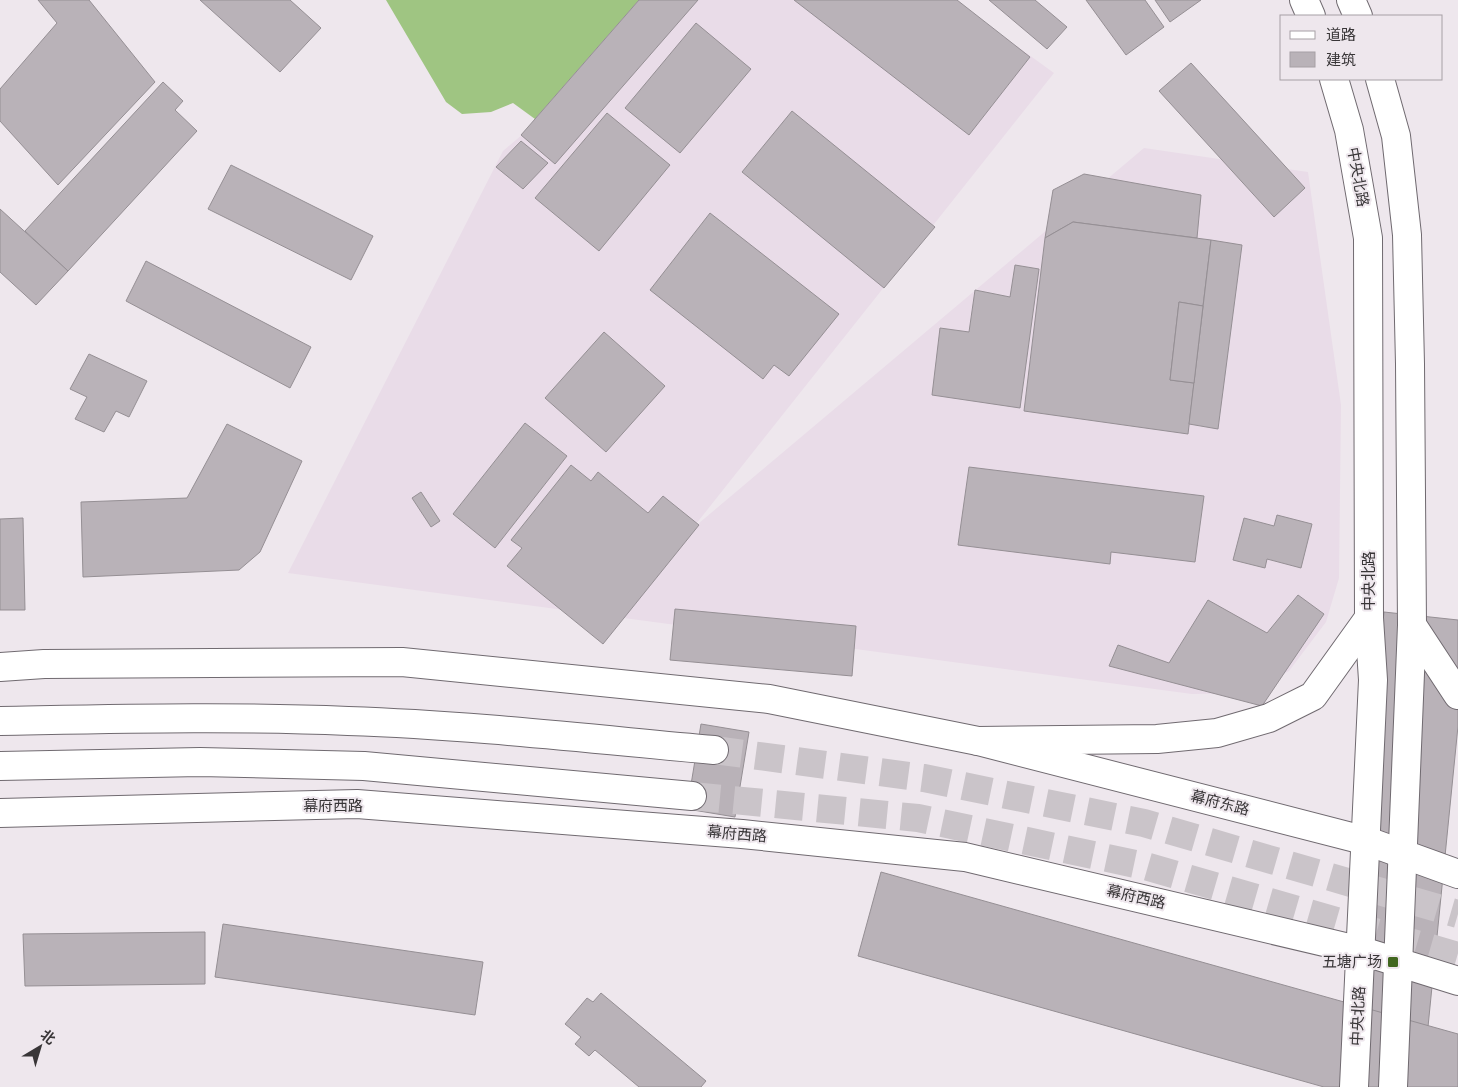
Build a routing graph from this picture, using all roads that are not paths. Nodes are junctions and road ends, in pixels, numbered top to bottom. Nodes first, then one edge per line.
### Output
1 (1304, 0) edge
2 (1351, 0) edge
3 (1311, 15) edge
4 (1358, 15) edge
5 (1334, 80) edge
6 (1380, 80) edge
7 (1369, 618) junction
8 (1412, 625) junction
9 (0, 667) edge
10 (1458, 695) edge
11 (0, 721) edge
12 (978, 741) junction
13 (714, 750) tunnel mouth
14 (0, 766) edge
15 (692, 796) tunnel mouth
16 (0, 813) edge
17 (1367, 841) junction
18 (1401, 853) junction
19 (1458, 874) edge
20 (1362, 951) junction
21 (1398, 962) junction
22 (1458, 981) edge
23 (1354, 1087) edge
24 (1393, 1087) edge

1 - 3 main road
2 - 4 main road
5 - 7 main road, 中央北路
6 - 8 main road
7 - 12 main road
7 - 17 main road, 中央北路
8 - 10 main road
8 - 18 main road
9 - 12 main road
11 - 13 main road
12 - 17 main road, 幕府东路
14 - 15 main road
16 - 20 main road, 幕府西路
17 - 18 main road, 幕府东路
17 - 20 main road, 中央北路
18 - 19 main road, 幕府东路
18 - 21 main road
20 - 21 main road, 幕府西路
20 - 23 main road, 中央北路
21 - 22 main road, 幕府西路
21 - 24 main road

